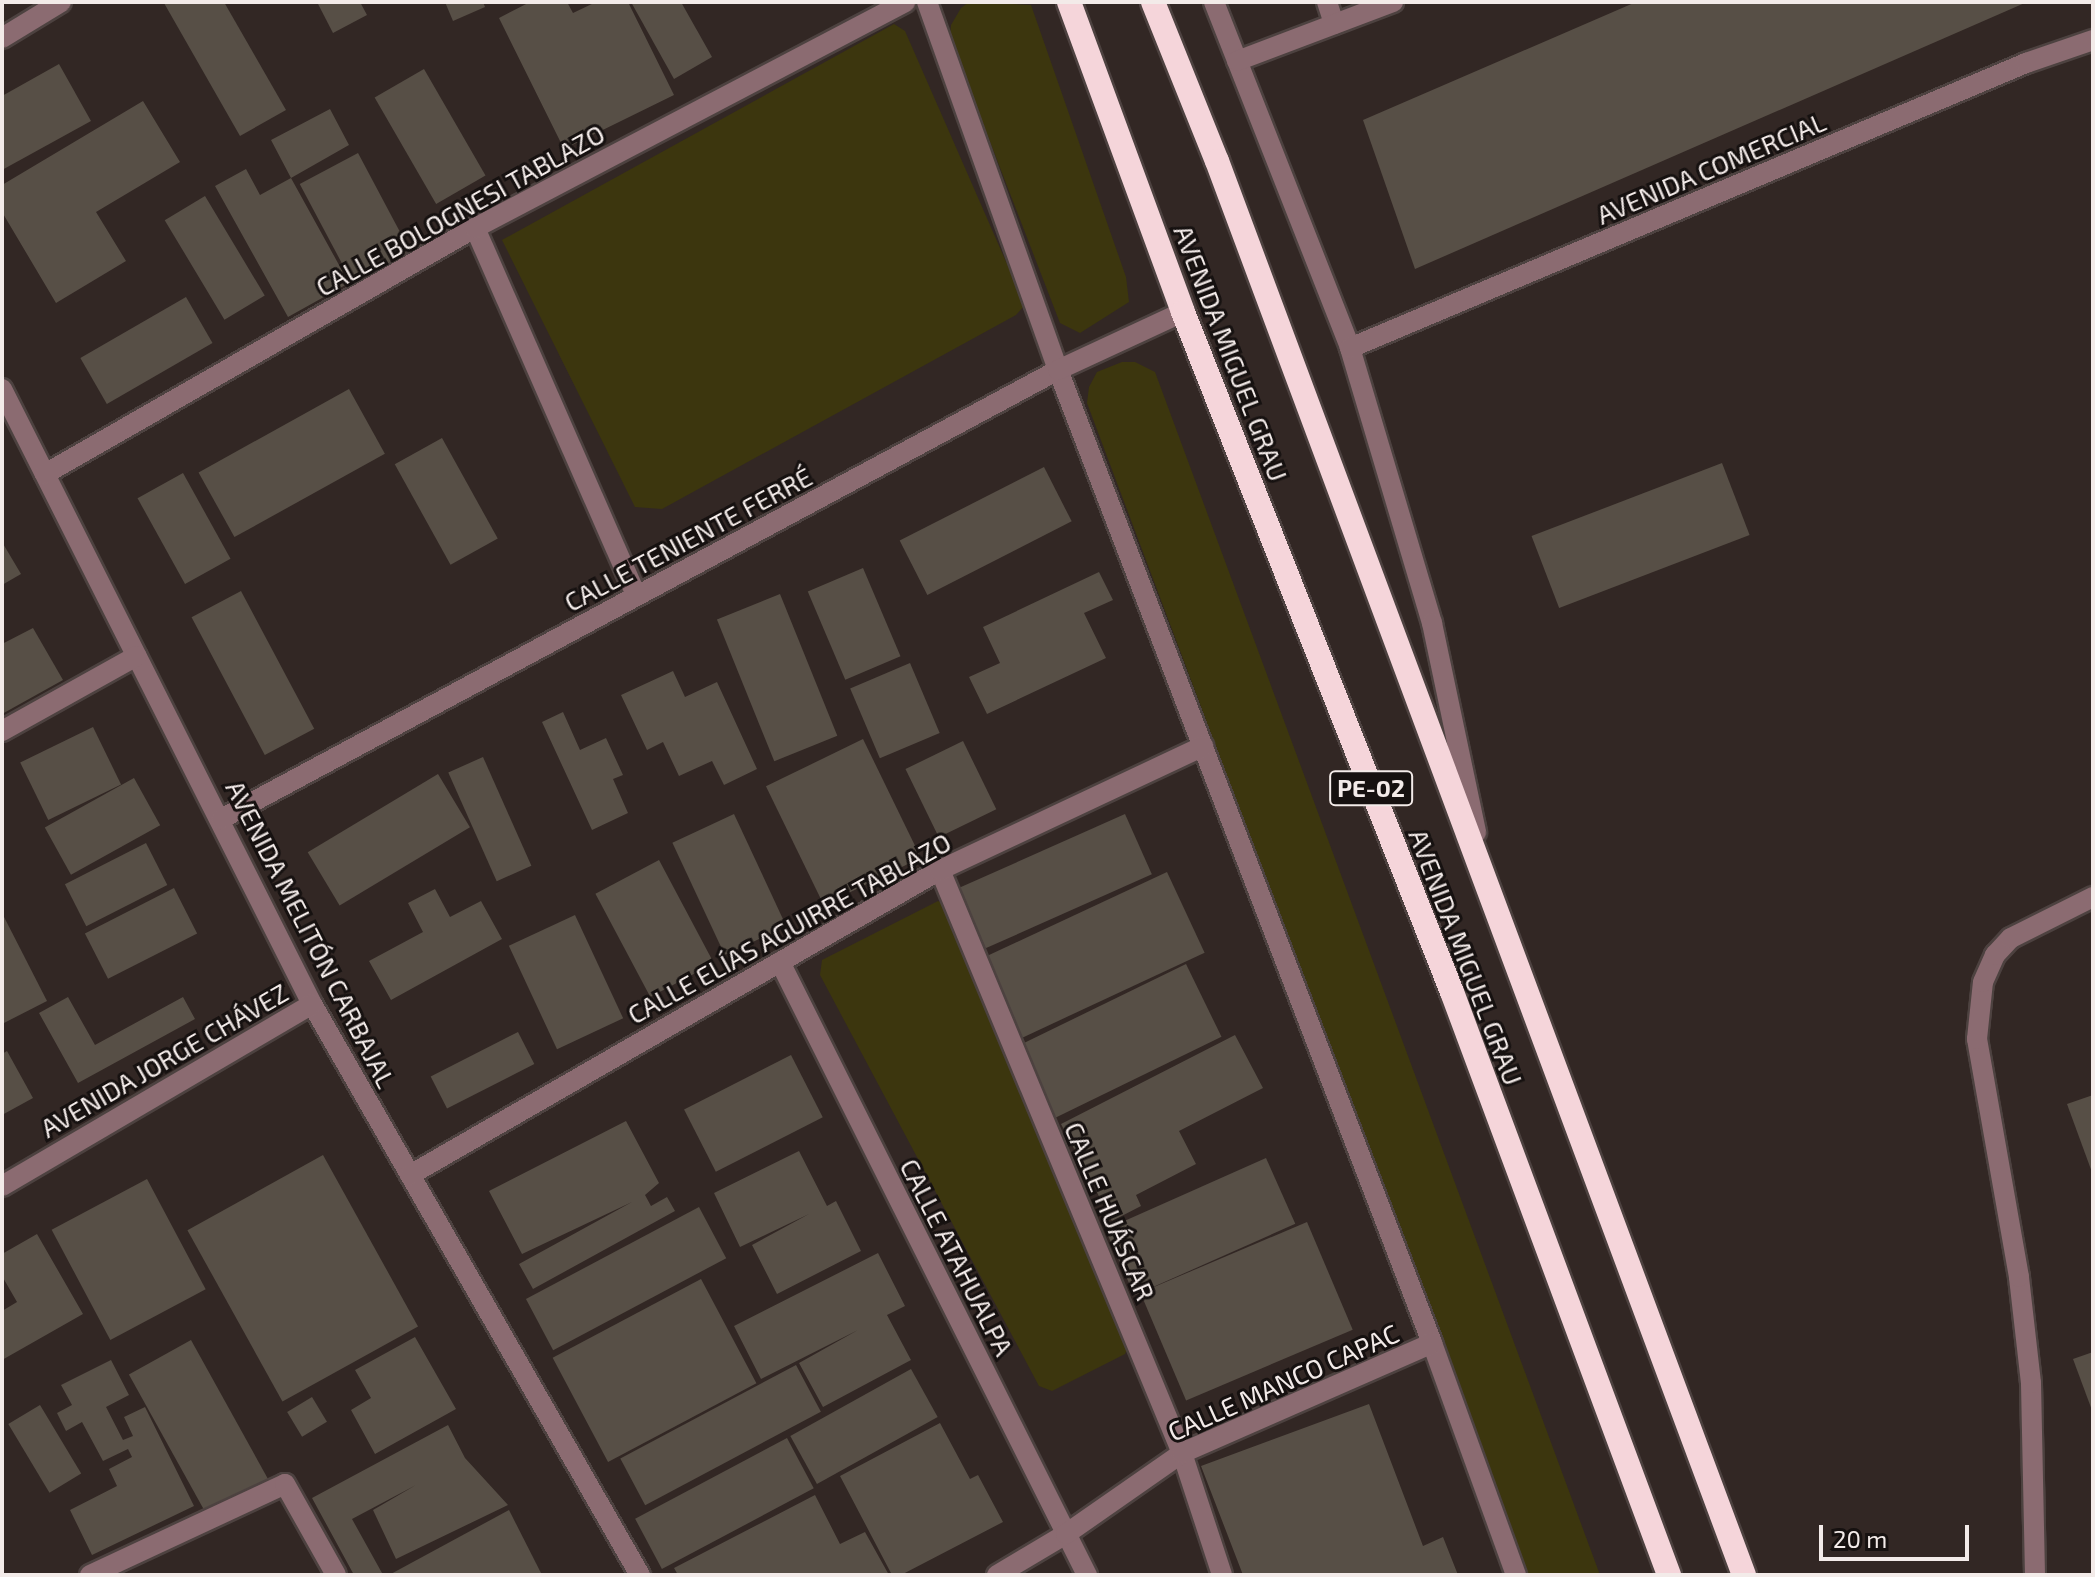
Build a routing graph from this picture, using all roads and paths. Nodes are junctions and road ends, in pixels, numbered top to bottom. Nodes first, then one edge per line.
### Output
1 (61, 2) edge
2 (905, 2) edge
3 (927, 2) edge
4 (1069, 2) edge
5 (1153, 2) edge
6 (1214, 2) edge
7 (1327, 2) edge
8 (1393, 2) edge
9 (1334, 24) junction
10 (2, 38) edge
11 (2093, 40) edge
12 (1237, 61) junction
13 (475, 228) junction
14 (1183, 312) junction
15 (1350, 348) junction
16 (1058, 370) junction
17 (2, 389) edge
18 (45, 474) junction
19 (636, 594) junction
20 (137, 656) junction
21 (2, 731) edge
22 (1203, 746) junction
23 (221, 819) junction
24 (940, 870) junction
25 (1489, 893) junction
26 (2093, 897) edge
27 (780, 962) junction
28 (312, 1004) junction
29 (410, 1175) junction
30 (2, 1186) edge
31 (1432, 1343) junction
32 (1182, 1453) junction
33 (1066, 1534) junction
34 (90, 1575) edge
35 (336, 1575) edge
36 (640, 1575) edge
37 (997, 1575) edge
38 (1087, 1575) edge
39 (1222, 1575) edge
40 (1516, 1575) edge
41 (1669, 1575) edge
42 (1744, 1575) edge
43 (2035, 1575) edge

1 - 10 street
2 - 13 street, CALLE BOLOGNESI TABLAZO
3 - 16 street
4 - 14 highway, AVENIDA MIGUEL GRAU / PE-02
5 - 25 highway, AVENIDA MIGUEL GRAU / PE-02
6 - 12 street, AVENIDA MIGUEL GRAU
7 - 9 street
8 - 9 street
9 - 12 street
11 - 15 street, AVENIDA COMERCIAL
12 - 15 street, AVENIDA MIGUEL GRAU
13 - 18 street, CALLE BOLOGNESI TABLAZO
13 - 19 street
14 - 16 street, CALLE TENIENTE FERRÉ
14 - 41 highway, AVENIDA MIGUEL GRAU / PE-02
15 - 25 street, AVENIDA MIGUEL GRAU
16 - 19 street, CALLE TENIENTE FERRÉ
16 - 22 street
17 - 18 street, AVENIDA MELITÓN CARBAJAL
18 - 20 street, AVENIDA MELITÓN CARBAJAL
19 - 23 street, CALLE TENIENTE FERRÉ
20 - 21 street
20 - 23 street, AVENIDA MELITÓN CARBAJAL
22 - 24 street, CALLE ELÍAS AGUIRRE TABLAZO
22 - 31 street
23 - 28 street, AVENIDA MELITÓN CARBAJAL
24 - 27 street, CALLE ELÍAS AGUIRRE TABLAZO
24 - 32 street, CALLE HUÁSCAR
25 - 42 highway, AVENIDA MIGUEL GRAU / PE-02
26 - 43 street
27 - 29 street, CALLE ELÍAS AGUIRRE TABLAZO
27 - 33 street, CALLE ATAHUALPA
28 - 29 street, AVENIDA MELITÓN CARBAJAL
28 - 30 street, AVENIDA JORGE CHÁVEZ
29 - 36 street, AVENIDA MELITÓN CARBAJAL
31 - 32 street, CALLE MANCO CAPAC
31 - 40 street
32 - 33 street, CALLE MANCO CAPAC
32 - 39 street, CALLE HUÁSCAR
33 - 37 street, CALLE MANCO CAPAC
33 - 38 street, CALLE ATAHUALPA
34 - 35 street

